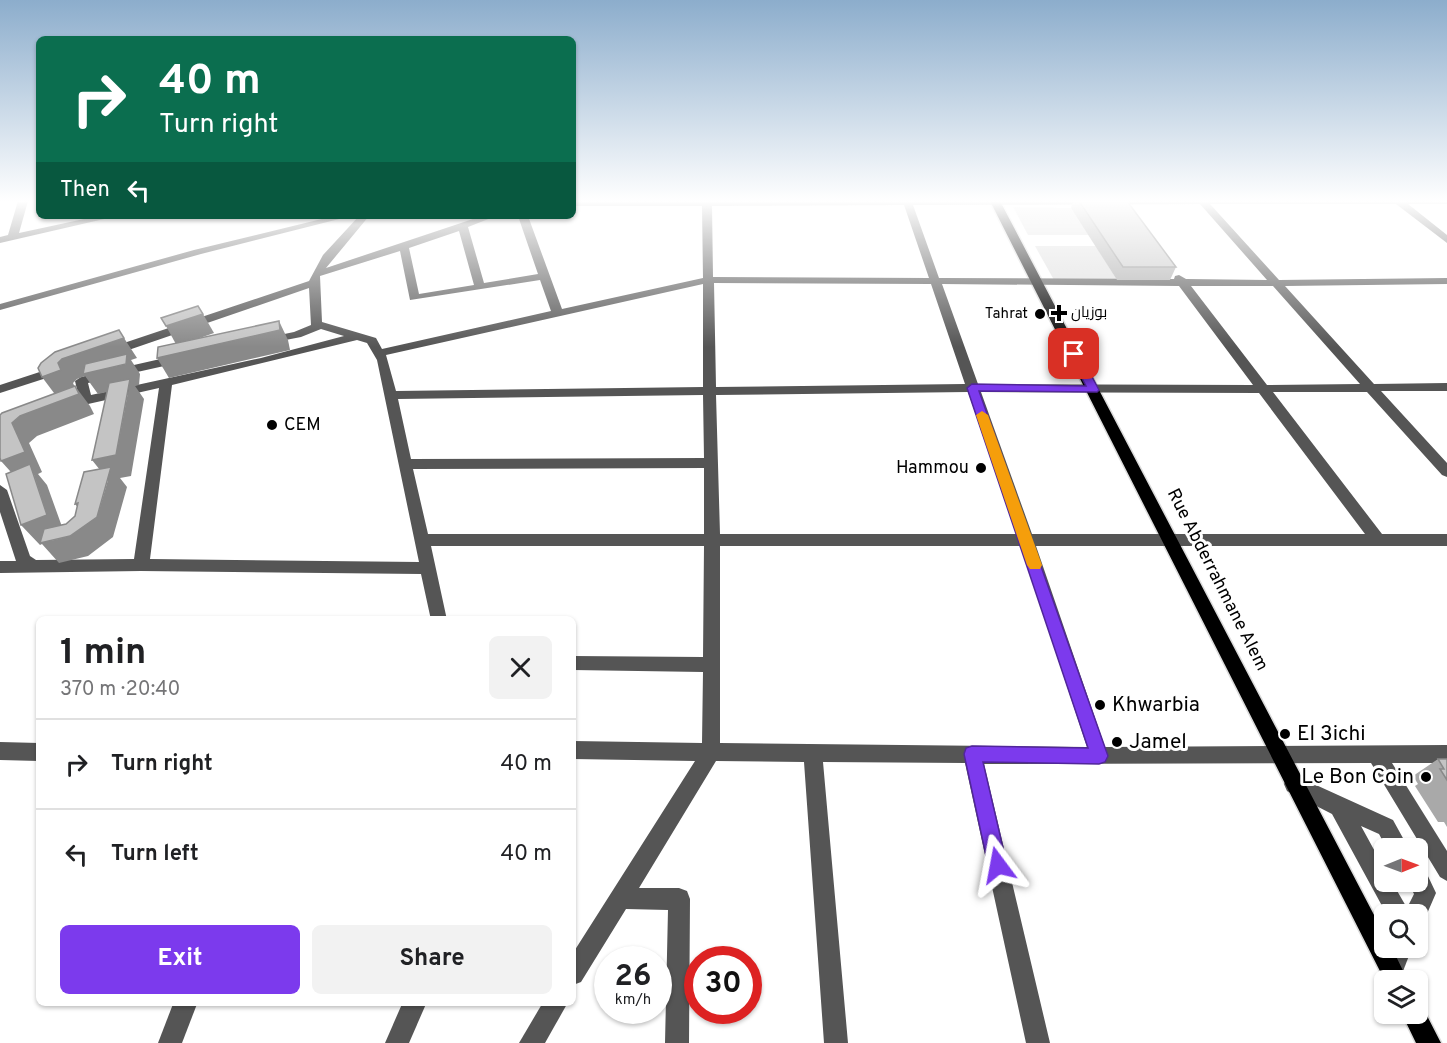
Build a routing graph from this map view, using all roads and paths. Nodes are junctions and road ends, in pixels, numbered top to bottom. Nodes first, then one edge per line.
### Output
1 (208, 250) edge
2 (334, 250) edge
3 (394, 250) edge
4 (405, 250) edge
5 (470, 250) edge
6 (535, 250) edge
7 (708, 250) edge
8 (924, 250) edge
9 (1019, 250) edge
10 (1246, 250) edge
11 (1169, 265) edge
12 (544, 276) junction
13 (316, 279) junction
14 (708, 280) junction
15 (934, 280) junction
16 (1447, 281) edge
17 (1036, 282) junction
18 (1182, 282) junction
19 (1276, 283) junction
20 (480, 287) junction
21 (0, 307) edge
22 (558, 315) junction
23 (321, 325) junction
24 (356, 337) junction
25 (252, 344) edge
26 (379, 353) junction
27 (99, 356) edge
28 (196, 356) edge
29 (77, 363) edge
30 (166, 384) junction
31 (1261, 387) junction
32 (1447, 387) edge
33 (972, 388) junction
34 (1371, 388) junction
35 (0, 389) edge
36 (1093, 390) junction
37 (709, 391) junction
38 (390, 395) junction
39 (86, 400) junction
40 (53, 409) edge
41 (710, 463) junction
42 (405, 464) junction
43 (1445, 468) edge
44 (0, 490) edge
45 (1025, 538) junction
46 (1377, 539) junction
47 (421, 540) junction
48 (712, 540) junction
49 (1447, 540) edge
50 (1171, 541) junction
51 (32, 566) junction
52 (141, 566) junction
53 (0, 567) edge
54 (427, 568) junction
55 (438, 616) edge
56 (576, 663) edge
57 (711, 665) junction
58 (576, 750) edge
59 (0, 751) edge
60 (36, 752) edge
61 (711, 752) junction
62 (1278, 753) junction
63 (813, 754) junction
64 (972, 754) junction
65 (1376, 754) junction
66 (1447, 754) edge
67 (1099, 756) junction
68 (1294, 784) junction
69 (1339, 807) junction
70 (1393, 838) edge
71 (1447, 870) edge
72 (620, 898) junction
73 (1392, 904) edge
74 (576, 969) edge
75 (1391, 970) edge
76 (184, 1006) edge
77 (413, 1006) edge
78 (554, 1006) edge
79 (1419, 1024) edge
80 (170, 1043) edge
81 (397, 1043) edge
82 (531, 1043) edge
83 (676, 1043) edge
84 (836, 1043) edge
85 (1038, 1043) edge
86 (1429, 1043) edge

1 - 21 street
2 - 13 street
3 - 13 street
4 - 20 street
5 - 20 street
6 - 12 street
7 - 14 street
8 - 15 street
9 - 17 main road, Rue Abderrahmane Alem
10 - 19 street
11 - 18 street
12 - 20 street
12 - 22 street
13 - 23 street
13 - 27 street
14 - 15 street
14 - 22 street
14 - 37 street
15 - 17 street
15 - 33 street
16 - 19 street
17 - 18 street
17 - 36 main road, Rue Abderrahmane Alem
18 - 19 street
18 - 31 street
19 - 34 street
22 - 26 street
23 - 24 street
23 - 25 street
24 - 26 street
24 - 30 street
26 - 38 street
28 - 39 street
29 - 35 street
30 - 39 street
30 - 52 street
31 - 34 street
31 - 36 street
31 - 46 street
32 - 34 street
33 - 36 street
33 - 37 street
33 - 45 street
34 - 43 street
36 - 50 main road, Rue Abderrahmane Alem
37 - 38 street
37 - 41 street
38 - 42 street
39 - 40 street
41 - 42 street
41 - 48 street
42 - 47 street
44 - 51 street
45 - 48 street
45 - 50 street
45 - 67 street
46 - 49 street
46 - 50 street
47 - 48 street
47 - 54 street
48 - 57 street
50 - 62 main road, Rue Abderrahmane Alem
51 - 52 street
51 - 53 street
52 - 54 street
54 - 55 street
56 - 57 street
57 - 61 street
58 - 61 street
59 - 60 street
61 - 63 street
61 - 72 street
62 - 65 street
62 - 67 street
62 - 68 main road, Rue Abderrahmane Alem
63 - 64 street
63 - 84 street
64 - 67 street
64 - 85 street
65 - 66 street
65 - 71 street
68 - 69 street
68 - 75 main road, Rue Abderrahmane Alem
69 - 70 street
69 - 73 street
72 - 74 street
72 - 83 street
76 - 80 street
77 - 81 street
78 - 82 street
79 - 86 main road

